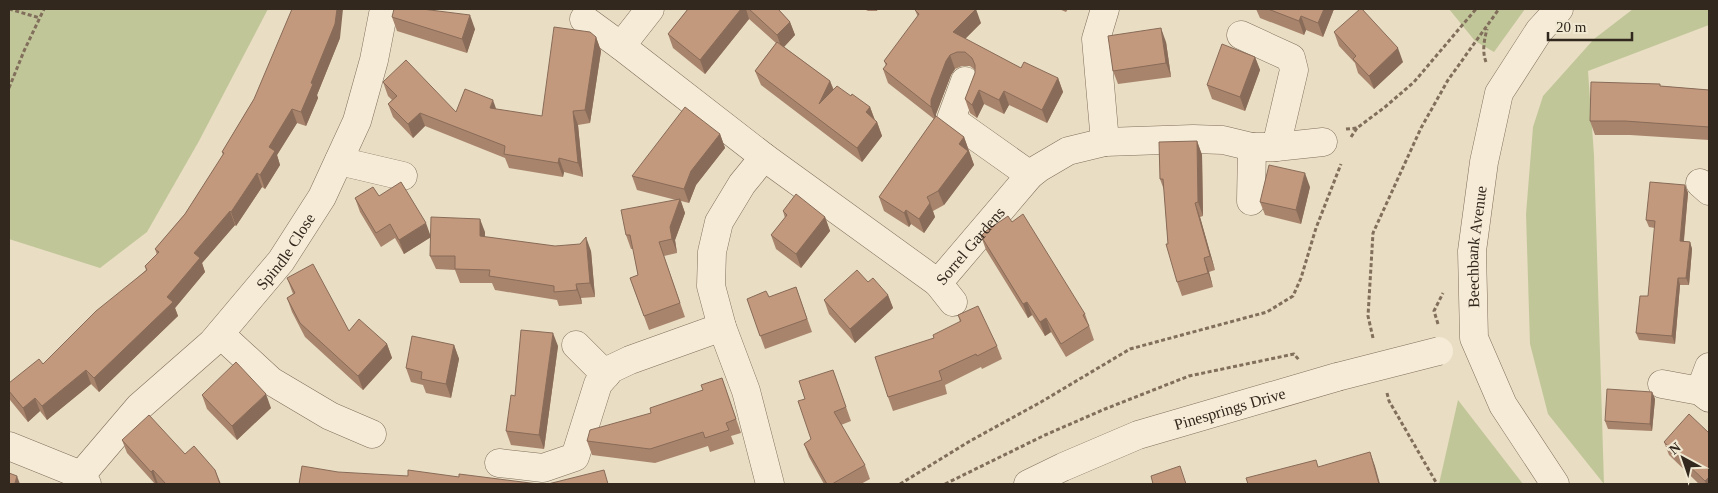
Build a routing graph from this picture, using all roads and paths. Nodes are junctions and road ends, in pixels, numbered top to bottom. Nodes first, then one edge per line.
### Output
1 (9, 9) edge
2 (44, 9) edge
3 (384, 9) edge
4 (650, 9) edge
5 (1105, 9) edge
6 (1476, 9) edge
7 (1499, 9) edge
8 (1559, 9) edge
9 (40, 18) junction
10 (584, 19) dead end
11 (1488, 26) junction
12 (1241, 35) dead end
13 (621, 46) junction
14 (1488, 67) dead end
15 (965, 81) dead end
16 (9, 88) edge
17 (1357, 128) junction
18 (1105, 142) junction
19 (1336, 142) junction
20 (1264, 147) junction
21 (764, 157) junction
22 (1343, 160) dead end
23 (338, 161) junction
24 (1030, 175) junction
25 (403, 176) dead end
26 (1251, 201) dead end
27 (722, 327) junction
28 (220, 334) junction
29 (1474, 338) junction
30 (1374, 341) dead end
31 (576, 345) dead end
32 (606, 375) junction
33 (1662, 384) dead end
34 (1706, 385) edge
35 (1387, 392) dead end
36 (372, 434) dead end
37 (9, 446) edge
38 (499, 463) dead end
39 (1066, 475) edge
40 (84, 479) edge
41 (770, 484) edge
42 (900, 484) edge
43 (1028, 484) edge
44 (1437, 484) edge
45 (1555, 484) edge

1 - 9 path
2 - 9 path
3 - 23 street, Spindle Close
4 - 13 street
5 - 18 street
6 - 17 path
7 - 11 path
8 - 29 street, Beechbank Avenue
9 - 16 path
10 - 13 street, Sorrel Gardens
11 - 14 path
11 - 30 path
12 - 20 street
13 - 21 street, Sorrel Gardens
15 - 24 street
17 - 19 path
17 - 19 path
18 - 20 street, Sorrel Gardens
18 - 24 street, Sorrel Gardens
19 - 20 street, Sorrel Gardens
20 - 26 street
21 - 24 street, Sorrel Gardens
21 - 27 street
22 - 42 path
23 - 25 street
23 - 28 street, Spindle Close
27 - 32 street
27 - 41 street
28 - 36 street
28 - 40 street, Spindle Close
29 - 39 street, Pinesprings Drive, bridge
29 - 45 street, Beechbank Avenue
31 - 32 street
32 - 38 street
33 - 34 street
35 - 44 path
37 - 40 street
39 - 43 street, Pinesprings Drive

